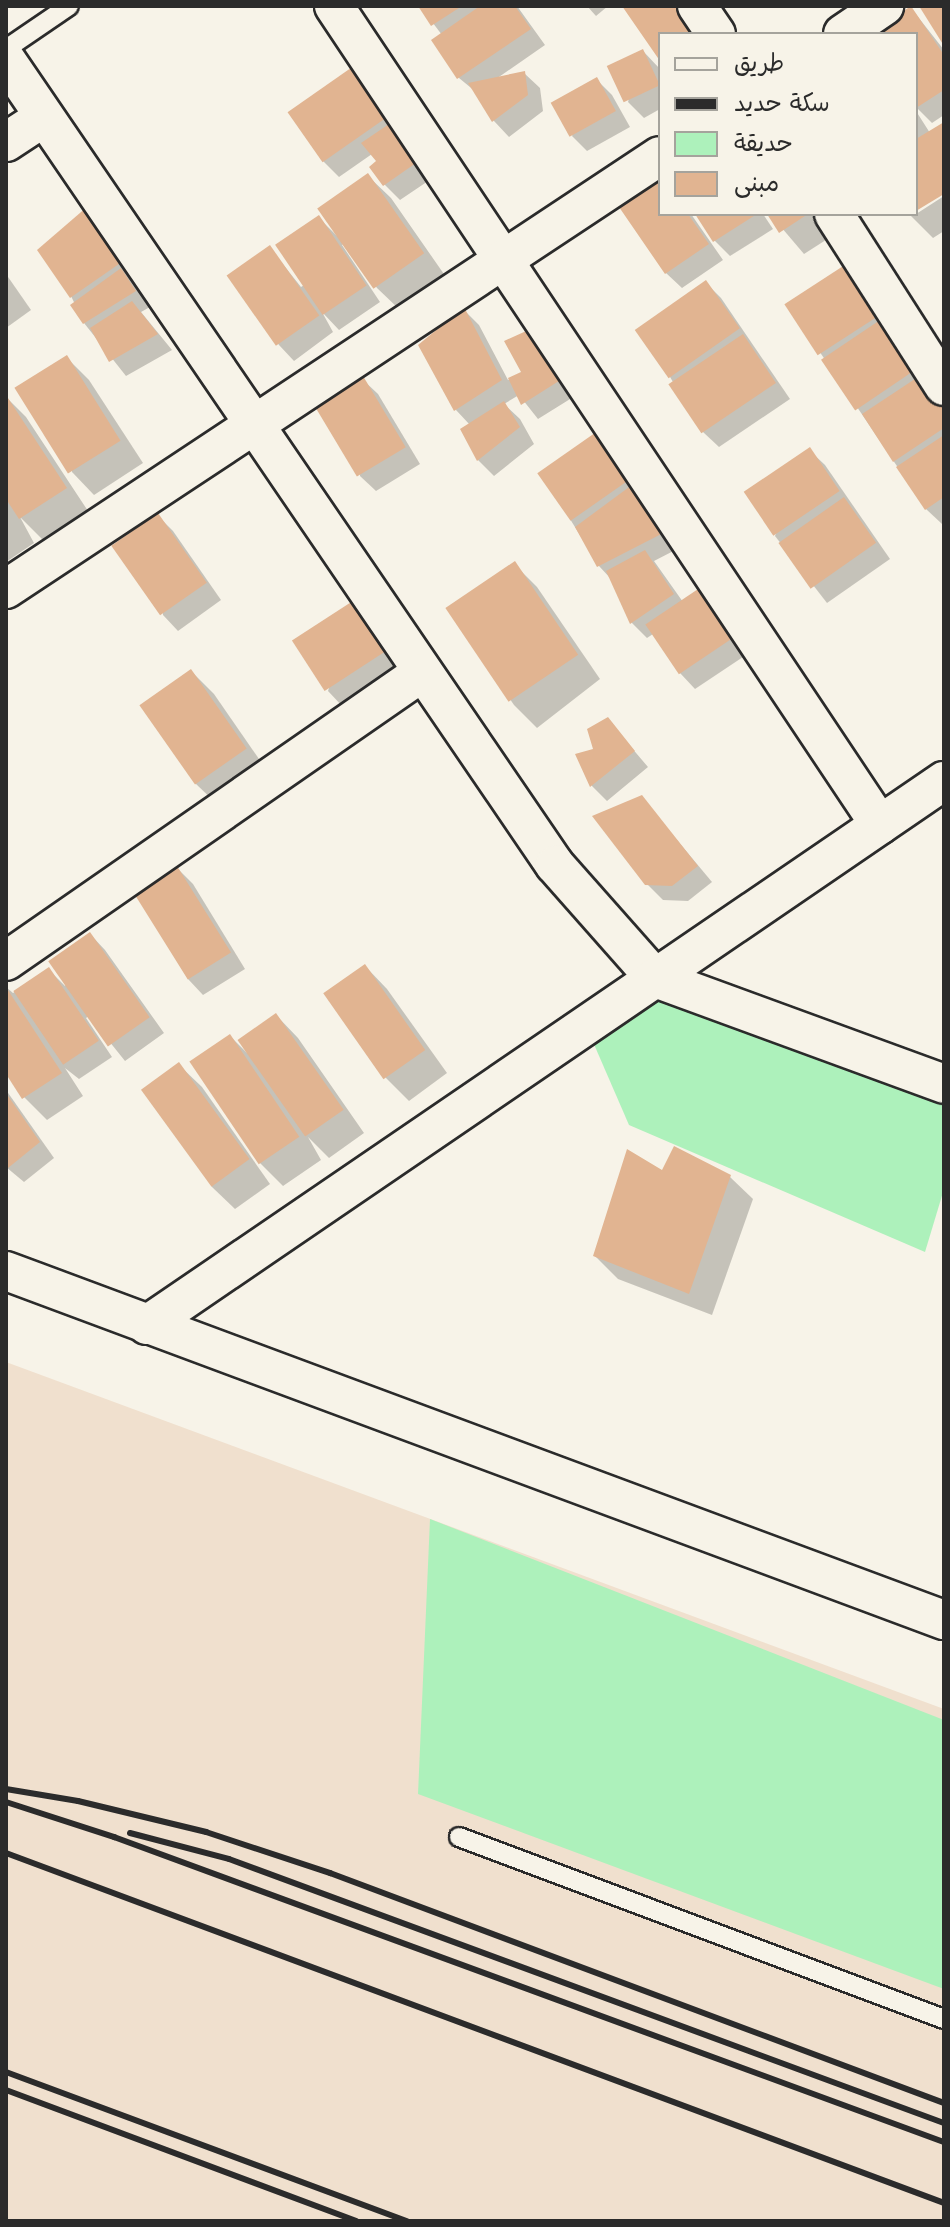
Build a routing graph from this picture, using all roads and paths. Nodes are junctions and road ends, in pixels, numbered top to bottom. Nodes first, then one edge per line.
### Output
1 (69, 6) edge
2 (334, 6) edge
3 (697, 6) edge
4 (884, 6) edge
5 (715, 32) edge
6 (846, 32) edge
7 (6, 49) edge
8 (6, 60) edge
9 (44, 117) junction
10 (6, 142) edge
11 (658, 157) edge
12 (835, 216) edge
13 (504, 257) junction
14 (944, 386) edge
15 (256, 423) junction
16 (6, 589) edge
17 (421, 673) junction
18 (944, 781) edge
19 (880, 825) junction
20 (6, 961) edge
21 (655, 978) junction
22 (944, 1084) edge
23 (6, 1271) edge
24 (147, 1325) junction
25 (944, 1620) edge
26 (459, 1837) dead end
27 (944, 2019) edge

1 - 7 lane
2 - 13 street
3 - 5 street
4 - 6 street
8 - 9 street
9 - 10 street
9 - 15 street
11 - 13 street
12 - 14 street
13 - 15 street
13 - 19 street
15 - 16 street
15 - 17 street
17 - 20 street
17 - 21 street
18 - 19 street
19 - 21 street
21 - 22 street
21 - 24 street
23 - 24 street
24 - 25 street
26 - 27 lane

